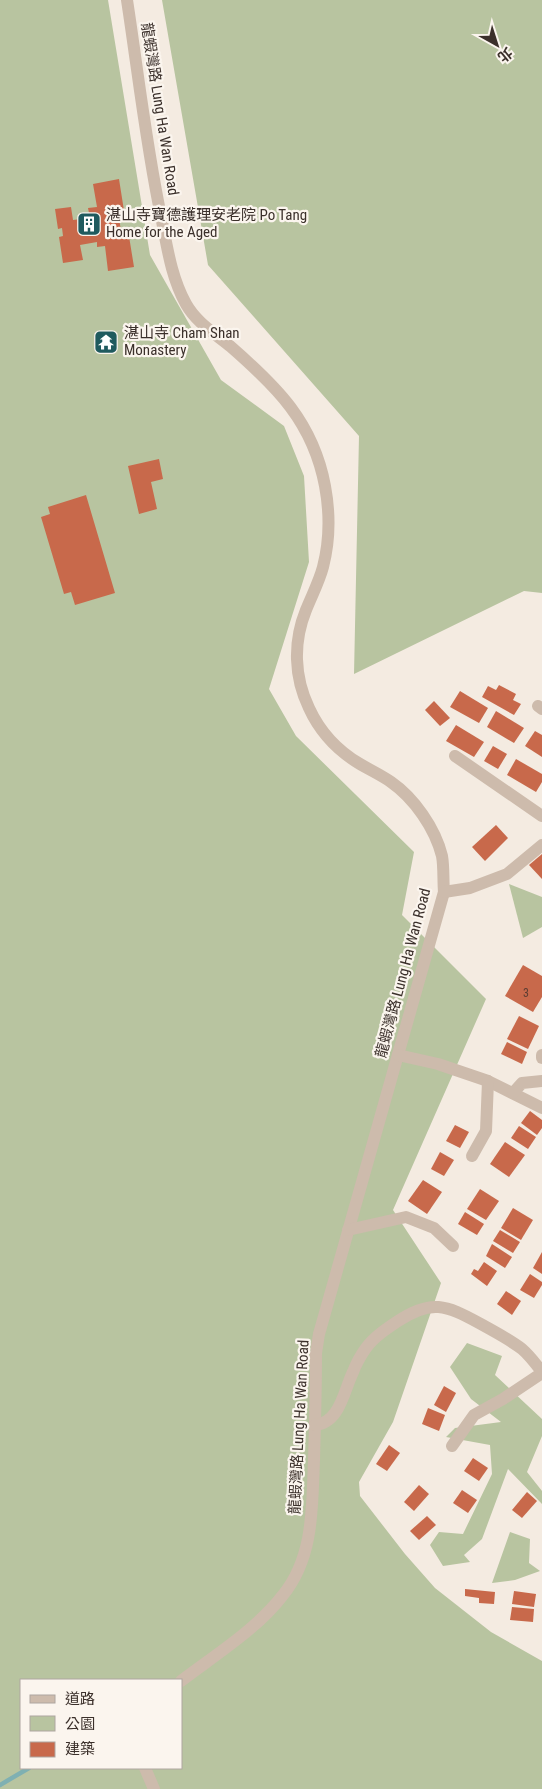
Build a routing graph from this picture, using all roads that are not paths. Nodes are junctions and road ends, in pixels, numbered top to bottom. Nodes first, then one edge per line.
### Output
1 (127, 0) edge
2 (456, 756) dead end
3 (542, 816) edge
4 (542, 844) edge
5 (444, 892) junction
6 (398, 1055) junction
7 (488, 1081) junction
8 (542, 1081) edge
9 (513, 1093) junction
10 (542, 1108) edge
11 (472, 1156) dead end
12 (348, 1230) junction
13 (453, 1246) dead end
14 (542, 1372) edge
15 (315, 1425) junction
16 (452, 1446) dead end
17 (182, 1680) edge
18 (145, 1769) edge
19 (154, 1789) edge

1 - 5 street, 龍蝦灣路 Lung Ha Wan Road
2 - 3 street
4 - 5 street
5 - 6 street, 龍蝦灣路 Lung Ha Wan Road
6 - 7 street
6 - 12 street, 龍蝦灣路 Lung Ha Wan Road
7 - 9 street
7 - 11 street
8 - 9 street
9 - 10 street
12 - 13 street
12 - 15 street, 龍蝦灣路 Lung Ha Wan Road
14 - 15 street
14 - 16 street
15 - 17 street, 龍蝦灣路 Lung Ha Wan Road
18 - 19 street

